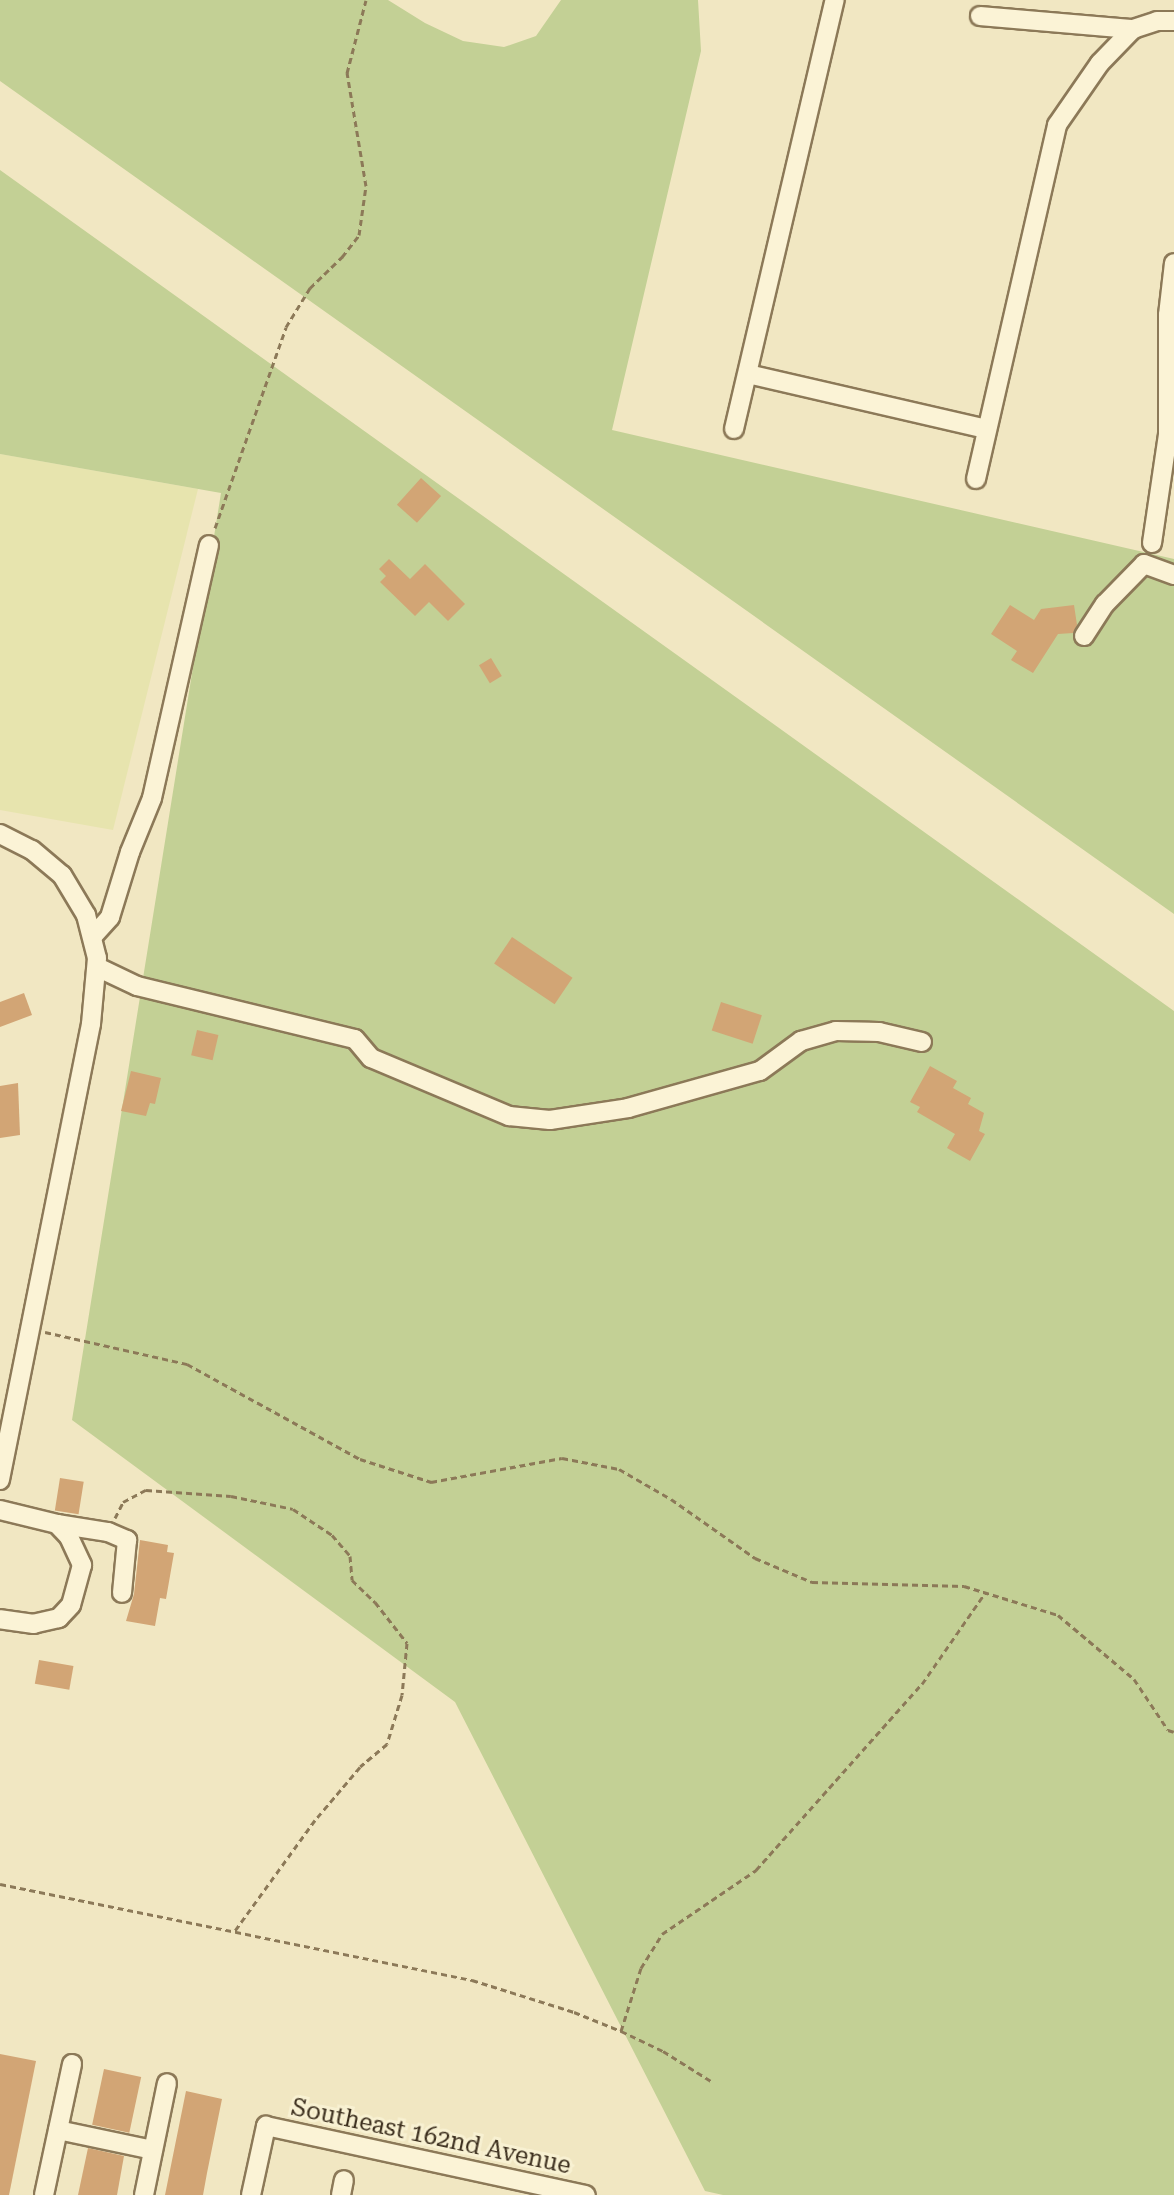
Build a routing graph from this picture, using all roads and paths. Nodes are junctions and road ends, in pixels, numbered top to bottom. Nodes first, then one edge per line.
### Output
1 (366, 0) edge
2 (835, 0) edge
3 (980, 16) dead end
4 (1174, 21) edge
5 (1133, 29) junction
6 (1174, 263) edge
7 (748, 374) junction
8 (734, 429) dead end
9 (987, 429) junction
10 (976, 479) dead end
11 (1152, 543) dead end
12 (209, 545) joint
13 (1174, 575) edge
14 (1084, 636) dead end
15 (0, 834) edge
16 (94, 935) junction
17 (97, 967) junction
18 (922, 1042) dead end
19 (30, 1328) junction
20 (0, 1480) edge
21 (0, 1510) edge
22 (57, 1524) junction
23 (108, 1532) junction
24 (985, 1592) junction
25 (122, 1593) dead end
26 (0, 1619) edge
27 (1174, 1732) edge
28 (0, 1884) edge
29 (234, 1932) junction
30 (621, 2031) junction
31 (72, 2064) dead end
32 (711, 2081) dead end
33 (167, 2083) dead end
34 (58, 2130) junction
35 (153, 2150) junction
36 (44, 2195) edge
37 (144, 2195) edge
38 (251, 2195) edge
39 (586, 2195) edge

1 - 12 path
2 - 7 street
3 - 5 street
4 - 5 street
5 - 9 street
6 - 11 street
7 - 8 street
7 - 9 street
9 - 10 street
12 - 16 street
13 - 14 street
15 - 16 street
16 - 17 street
17 - 18 street
17 - 19 street
19 - 20 street
19 - 24 path
21 - 22 street
22 - 23 street
22 - 26 street
23 - 25 street
23 - 29 path
24 - 27 path
24 - 30 path
28 - 29 path
29 - 30 path
30 - 32 path
31 - 34 street
33 - 35 street
34 - 35 street
34 - 36 street
35 - 37 street
38 - 39 street, Southeast 162nd Avenue

